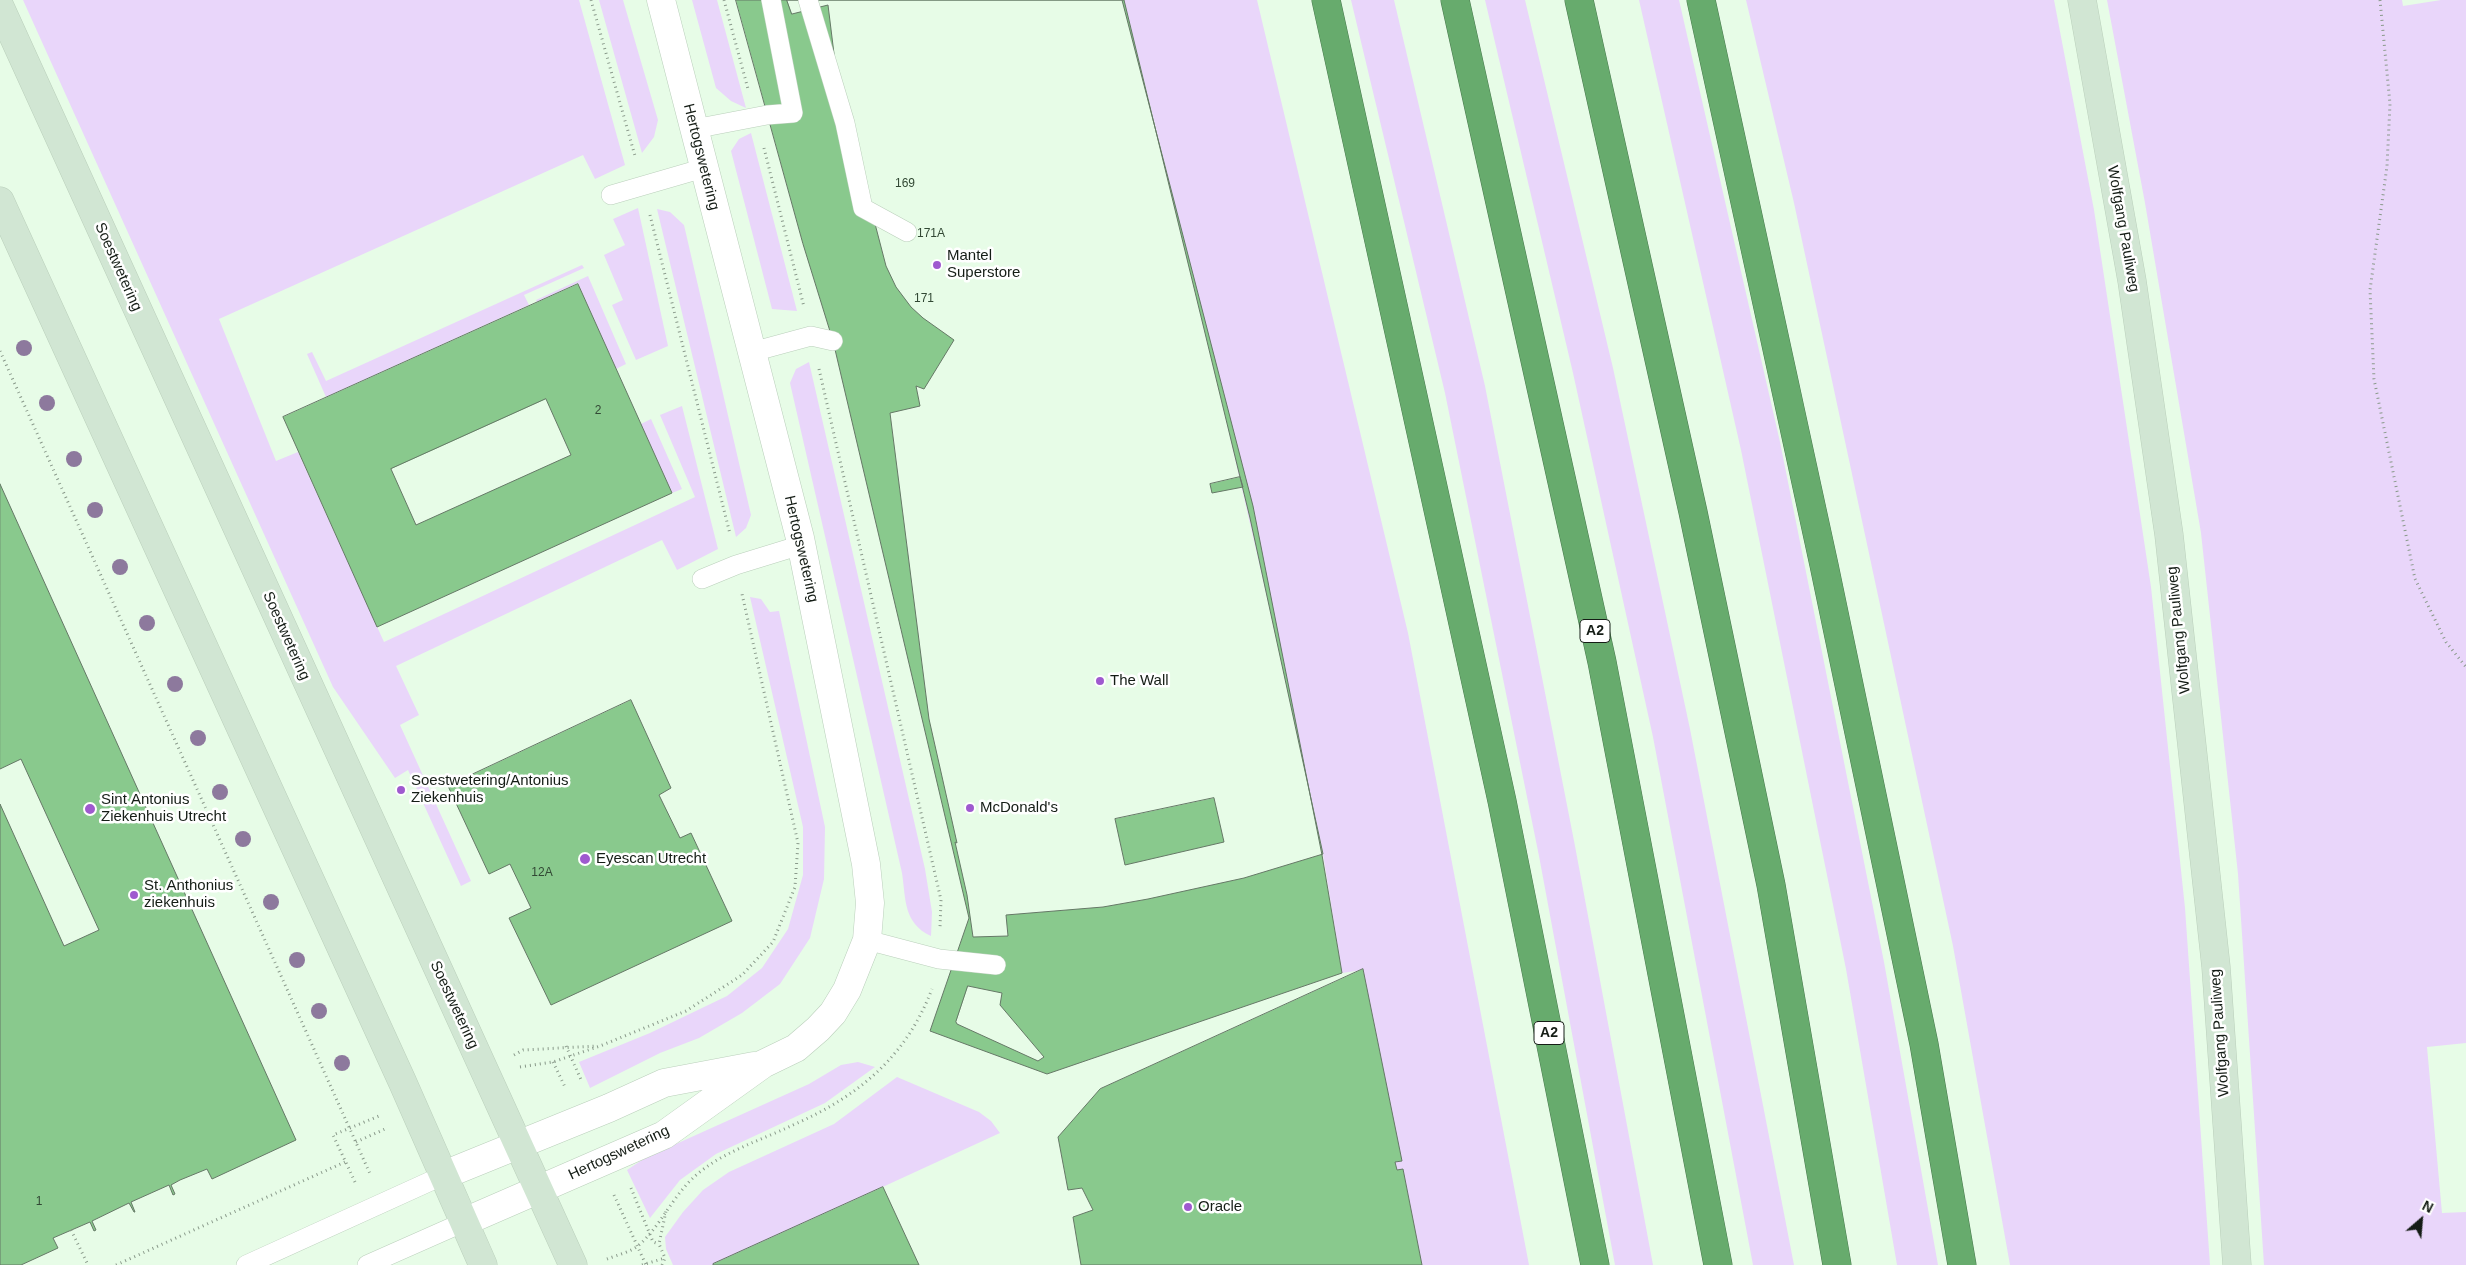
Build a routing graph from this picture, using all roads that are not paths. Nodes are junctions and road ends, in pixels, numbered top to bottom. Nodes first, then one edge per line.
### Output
1 (661, 0) edge
2 (771, 0) edge
3 (808, 0) edge
4 (1326, 0) edge
5 (1455, 0) edge
6 (1579, 0) edge
7 (1701, 0) edge
8 (2082, 0) edge
9 (0, 7) edge
10 (694, 129) junction
11 (704, 168) junction
12 (611, 195) dead end
13 (0, 201) edge
14 (907, 232) dead end
15 (833, 341) dead end
16 (752, 352) junction
17 (801, 545) junction
18 (702, 579) dead end
19 (867, 940) junction
20 (996, 965) dead end
21 (763, 1064) junction
22 (518, 1146) junction
23 (444, 1176) junction
24 (538, 1190) junction
25 (464, 1222) junction
26 (246, 1265) edge
27 (367, 1265) edge
28 (483, 1265) edge
29 (572, 1265) edge
30 (1595, 1265) edge
31 (1718, 1265) edge
32 (1837, 1265) edge
33 (1962, 1265) edge
34 (2237, 1265) edge

1 - 10 street, Hertogswetering
2 - 10 lane
3 - 14 lane
4 - 30 highway, A2
5 - 31 highway, A2
6 - 32 highway
7 - 33 highway
8 - 34 main road, Wolfgang Pauliweg
9 - 22 main road, Soestwetering
10 - 11 street, Hertogswetering
11 - 12 lane
11 - 16 street, Hertogswetering
13 - 23 main road
15 - 16 lane
16 - 17 street, Hertogswetering
17 - 18 lane
17 - 19 street, Hertogswetering
19 - 20 lane
19 - 21 street, Hertogswetering
21 - 22 street, Hertogswetering
21 - 24 street, Hertogswetering
22 - 23 street, Hertogswetering
22 - 24 main road, Soestwetering
23 - 25 main road
23 - 26 lane
24 - 25 street, Hertogswetering
24 - 29 main road, Soestwetering
25 - 27 lane
25 - 28 main road

